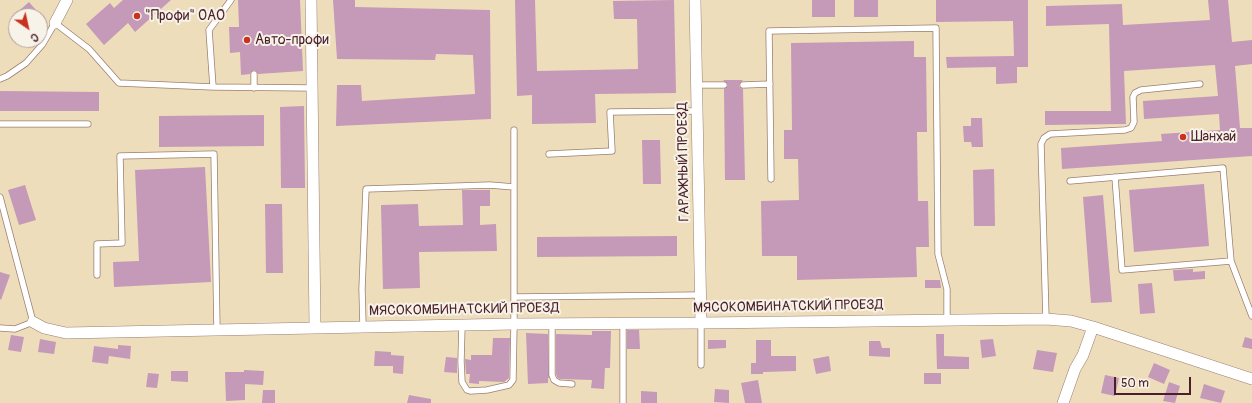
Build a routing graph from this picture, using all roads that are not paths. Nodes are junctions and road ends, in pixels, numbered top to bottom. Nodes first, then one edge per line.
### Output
1 (67, 0) edge
2 (231, 0) edge
3 (310, 0) edge
4 (695, 0) edge
5 (55, 22) junction
6 (254, 74) dead end
7 (0, 79) edge
8 (770, 84) junction
9 (1200, 84) dead end
10 (698, 85) junction
11 (724, 85) dead end
12 (743, 85) dead end
13 (212, 88) junction
14 (254, 88) junction
15 (312, 88) junction
16 (698, 110) junction
17 (0, 124) edge
18 (88, 124) dead end
19 (514, 130) dead end
20 (549, 154) dead end
21 (1115, 177) junction
22 (771, 179) dead end
23 (1070, 181) dead end
24 (514, 187) junction
25 (0, 198) edge
26 (1231, 261) junction
27 (97, 274) dead end
28 (700, 295) junction
29 (514, 297) junction
30 (1252, 316) edge
31 (947, 319) junction
32 (1046, 319) junction
33 (33, 322) junction
34 (700, 323) junction
35 (462, 324) junction
36 (514, 324) junction
37 (552, 324) junction
38 (623, 324) junction
39 (363, 326) junction
40 (315, 327) junction
41 (1093, 327) junction
42 (0, 328) edge
43 (218, 330) junction
44 (701, 364) dead end
45 (1252, 379) edge
46 (572, 384) dead end
47 (623, 403) edge
48 (1063, 403) edge

1 - 5 street
2 - 13 lane
3 - 15 street
4 - 10 street, ГАРАЖНЫЙ ПРОЕЗД
5 - 7 lane
5 - 13 lane
6 - 14 lane
8 - 12 lane
8 - 22 lane
8 - 31 lane
9 - 32 lane
10 - 11 lane
10 - 16 street, ГАРАЖНЫЙ ПРОЕЗД
13 - 14 lane
14 - 15 lane
15 - 40 street
16 - 20 lane
16 - 28 street, ГАРАЖНЫЙ ПРОЕЗД
17 - 18 lane
19 - 24 lane
21 - 23 lane
21 - 26 lane
21 - 26 lane
24 - 29 lane
24 - 39 lane
25 - 33 lane
26 - 30 lane
27 - 43 lane
28 - 29 lane
28 - 34 street, ГАРАЖНЫЙ ПРОЕЗД
29 - 36 lane
31 - 32 street, МЯСОКОМБИНАТСКИЙ ПРОЕЗД
31 - 34 street, МЯСОКОМБИНАТСКИЙ ПРОЕЗД
32 - 41 street, МЯСОКОМБИНАТСКИЙ ПРОЕЗД
33 - 42 lane
33 - 43 street, МЯСОКОМБИНАТСКИЙ ПРОЕЗД
34 - 38 street, МЯСОКОМБИНАТСКИЙ ПРОЕЗД
34 - 44 lane
35 - 36 street, МЯСОКОМБИНАТСКИЙ ПРОЕЗД
35 - 36 lane
35 - 39 street, МЯСОКОМБИНАТСКИЙ ПРОЕЗД
36 - 37 street, МЯСОКОМБИНАТСКИЙ ПРОЕЗД
37 - 38 street, МЯСОКОМБИНАТСКИЙ ПРОЕЗД
37 - 46 lane
38 - 47 lane
39 - 40 street, МЯСОКОМБИНАТСКИЙ ПРОЕЗД
40 - 43 street, МЯСОКОМБИНАТСКИЙ ПРОЕЗД
41 - 45 street, МЯСОКОМБИНАТСКИЙ ПРОЕЗД
41 - 48 street

